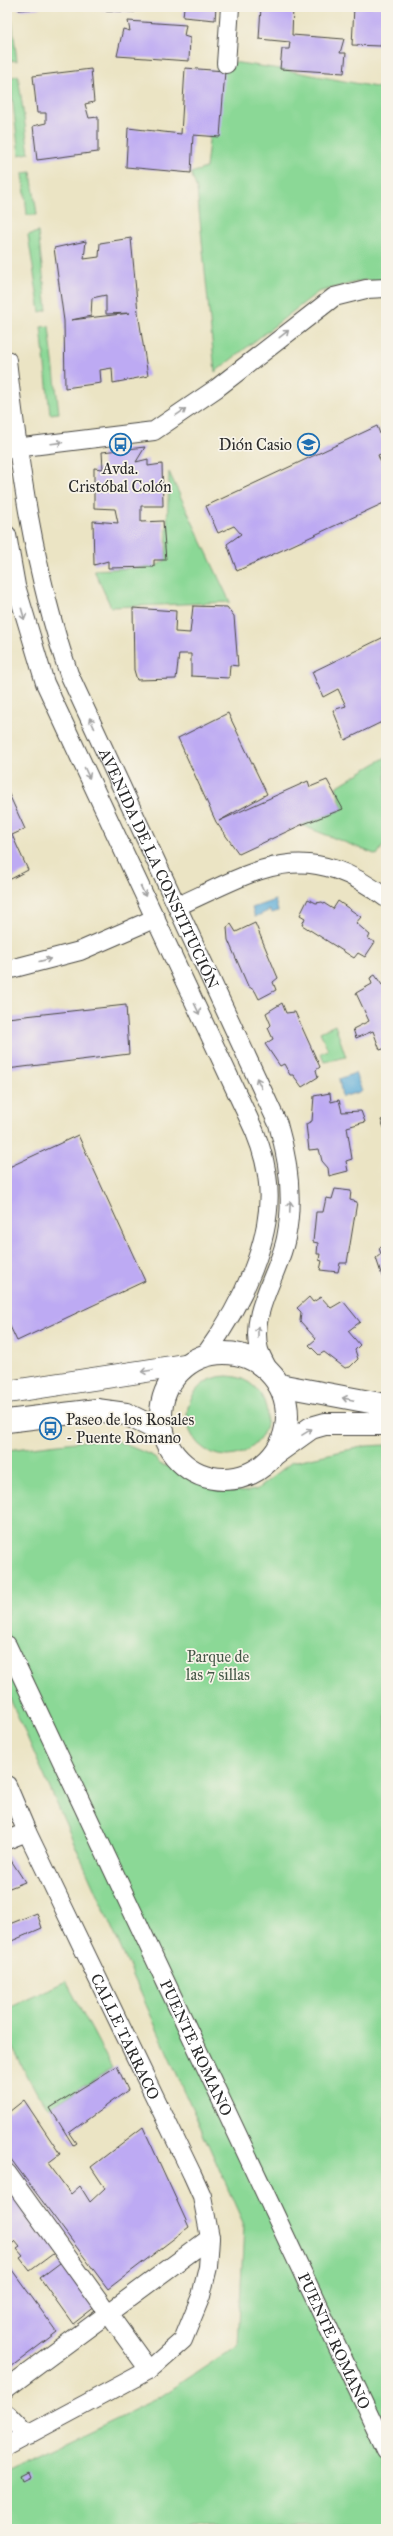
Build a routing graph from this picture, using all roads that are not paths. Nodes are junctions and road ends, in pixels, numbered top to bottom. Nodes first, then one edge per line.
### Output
1 (230, 7) edge
2 (226, 64) dead end
3 (386, 288) edge
4 (7, 360) edge
5 (13, 448) edge
6 (7, 535) edge
7 (386, 898) edge
8 (178, 906) junction
9 (156, 918) junction
10 (7, 970) edge
11 (205, 1355) junction
12 (185, 1365) junction
13 (274, 1377) junction
14 (7, 1392) edge
15 (386, 1406) edge
16 (7, 1421) edge
17 (386, 1424) edge
18 (163, 1432) junction
19 (275, 1454) junction
20 (7, 1644) edge
21 (7, 1785) edge
22 (27, 1832) junction
23 (7, 1840) edge
24 (7, 2173) edge
25 (210, 2238) junction
26 (108, 2313) junction
27 (149, 2370) junction
28 (7, 2388) edge
29 (7, 2414) edge
30 (28, 2436) junction
31 (7, 2446) edge
32 (386, 2450) edge

1 - 2 street
5 -> 3 street
4 - 5 street, AVENIDA DE LA CONSTITUCIÓN
8 -> 5 street, AVENIDA DE LA CONSTITUCIÓN
6 -> 9 street, AVENIDA DE LA CONSTITUCIÓN
7 - 8 street
13 -> 8 street, AVENIDA DE LA CONSTITUCIÓN
10 -> 9 street
9 -> 11 street, AVENIDA DE LA CONSTITUCIÓN
11 - 12 main road
11 - 13 main road
12 -> 14 main road
12 - 18 main road
15 -> 13 main road
13 - 19 main road
16 - 18 main road
19 -> 17 main road
18 - 19 main road
20 - 32 street, PUENTE ROMANO
21 - 22 street, CALLE TARRACO
22 - 23 street
22 - 25 street, CALLE TARRACO
24 - 26 street
25 - 26 street
25 - 27 street, CALLE TARRACO
26 - 27 street
26 - 28 street
27 - 30 street, CALLE TARRACO
29 - 30 street
30 - 31 street, CALLE TARRACO

